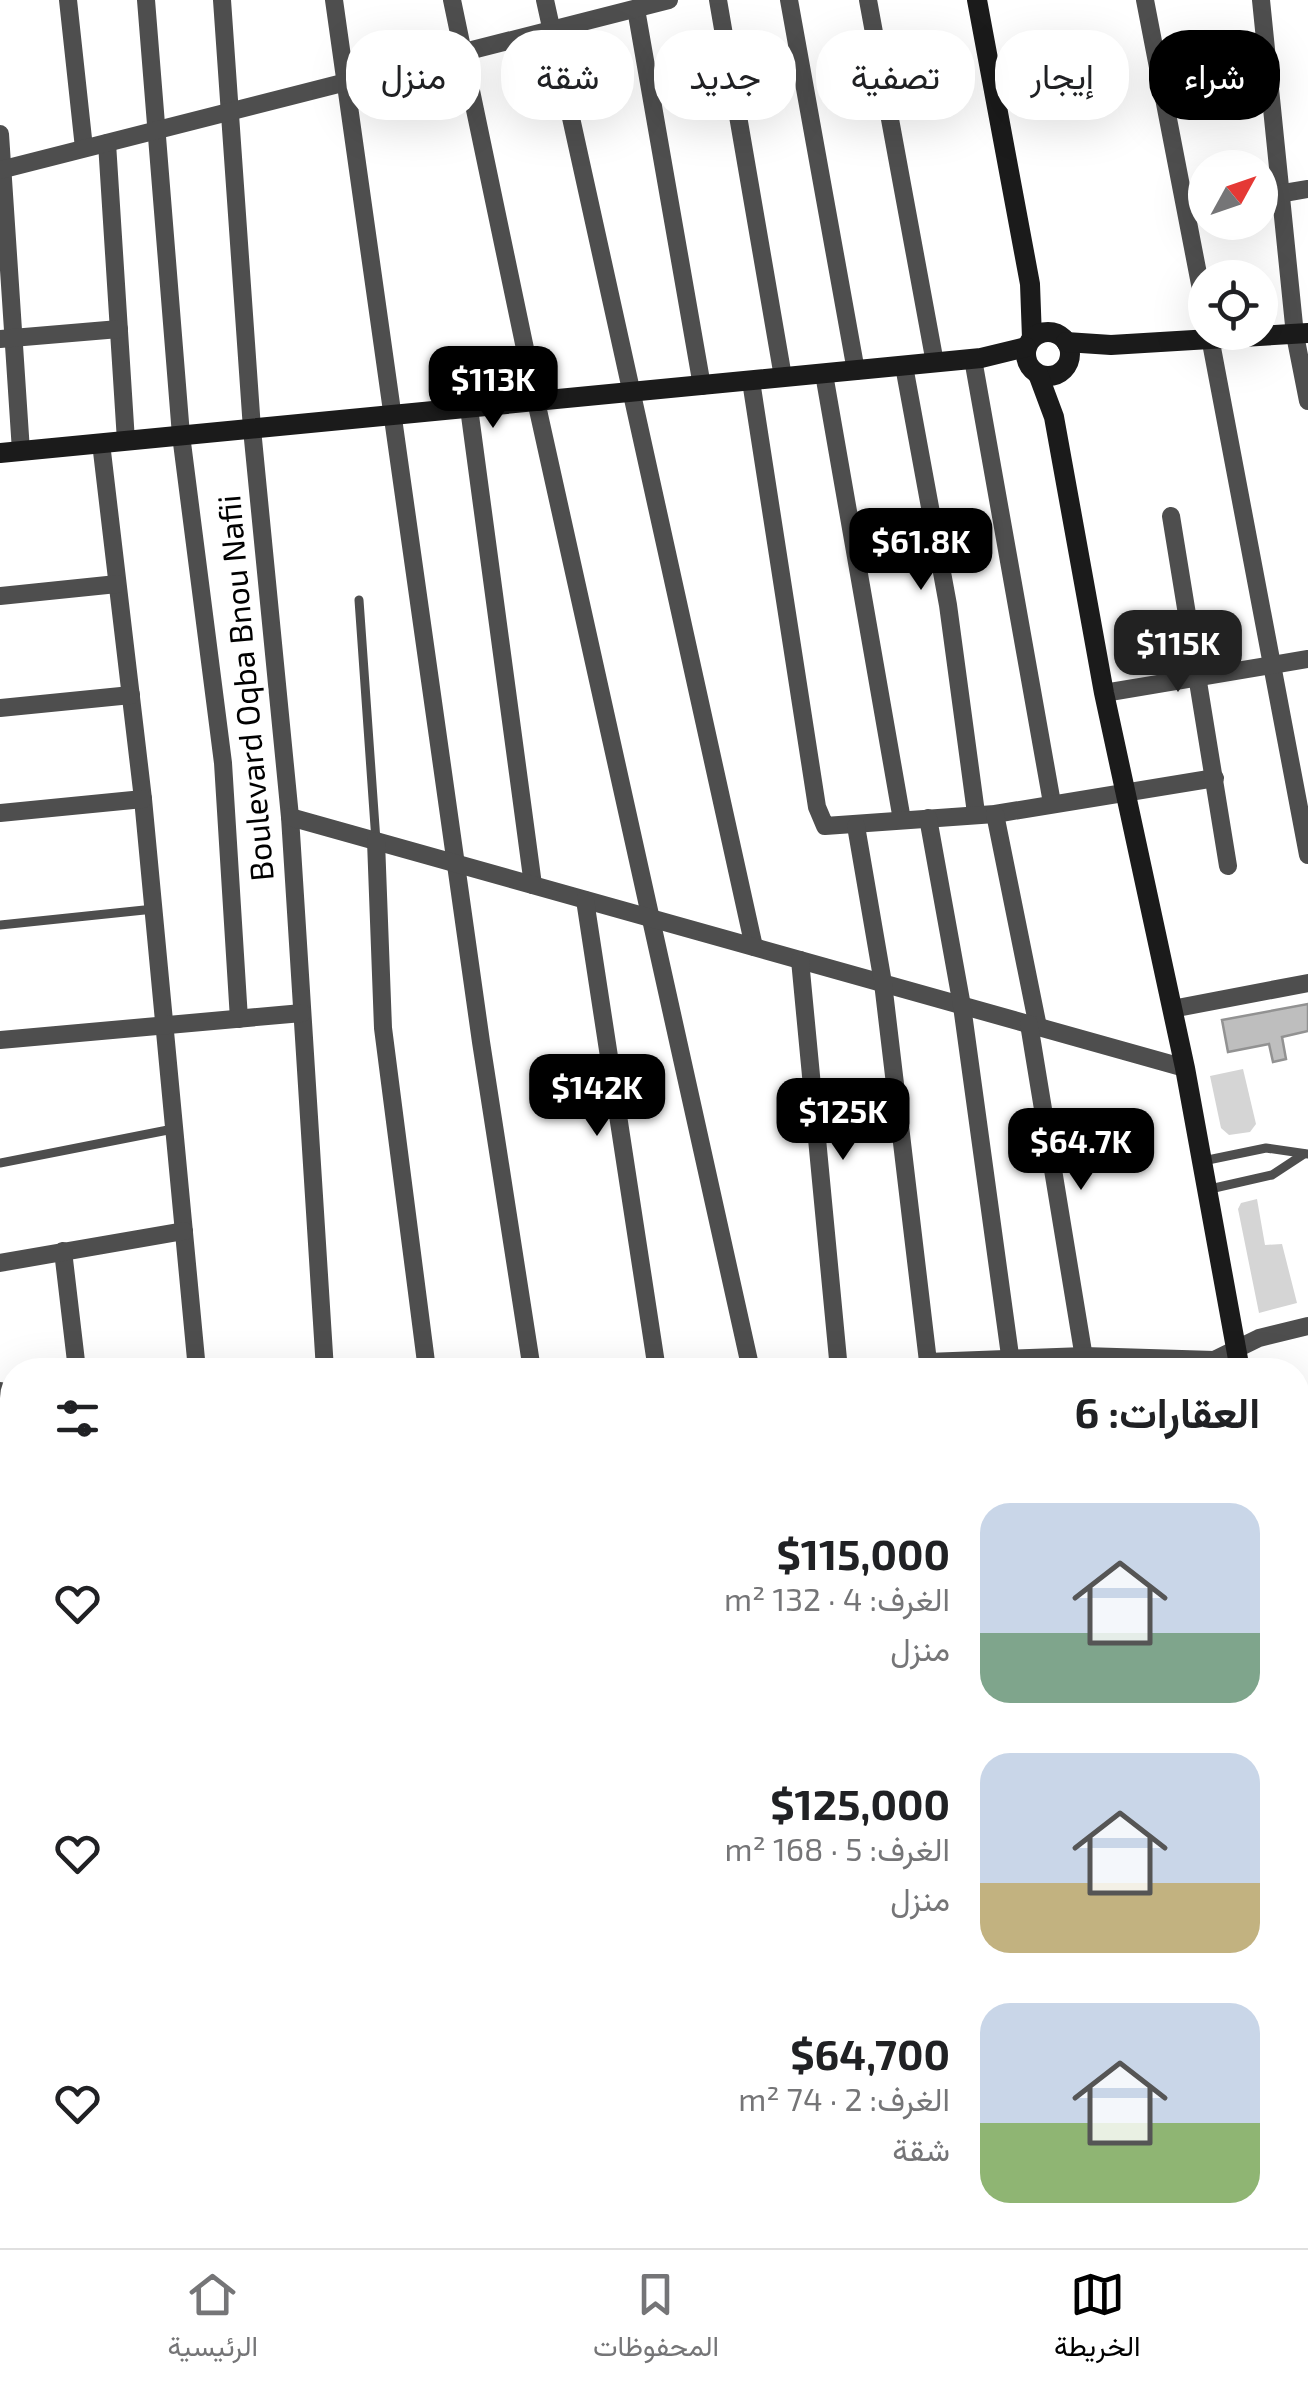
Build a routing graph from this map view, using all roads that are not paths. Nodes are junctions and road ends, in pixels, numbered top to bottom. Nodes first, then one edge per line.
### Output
1 (68, 0) edge
2 (146, 0) edge
3 (222, 0) edge
4 (334, 0) edge
5 (452, 0) edge
6 (545, 0) edge
7 (669, 0) edge
8 (718, 0) edge
9 (789, 0) edge
10 (868, 0) edge
11 (977, 0) edge
12 (1145, 0) edge
13 (1261, 0) edge
14 (627, 7) edge
15 (457, 30) edge
16 (550, 30) edge
17 (553, 30) edge
18 (345, 86) junction
19 (230, 114) junction
20 (475, 120) edge
21 (571, 120) edge
22 (158, 130) junction
23 (0, 134) edge
24 (107, 143) junction
25 (84, 148) junction
26 (2, 170) edge
27 (1308, 188) edge
28 (1284, 193) junction
29 (1195, 260) edge
30 (119, 330) junction
31 (1302, 334) edge
32 (7, 338) edge
33 (1188, 338) edge
34 (1213, 350) edge
35 (1047, 355) junction
36 (977, 359) junction
37 (935, 363) junction
38 (904, 366) junction
39 (856, 370) junction
40 (824, 374) junction
41 (783, 378) junction
42 (751, 381) junction
43 (702, 386) junction
44 (634, 392) junction
45 (1308, 401) edge
46 (536, 402) junction
47 (469, 408) junction
48 (394, 415) junction
49 (252, 429) junction
50 (181, 436) junction
51 (126, 441) junction
52 (101, 443) junction
53 (10, 452) edge
54 (1171, 516) dead end
55 (116, 584) junction
56 (0, 596) edge
57 (359, 600) dead end
58 (1308, 659) edge
59 (1273, 665) junction
60 (1200, 677) junction
61 (1104, 693) junction
62 (131, 695) junction
63 (0, 708) edge
64 (1215, 778) junction
65 (1124, 791) junction
66 (142, 799) junction
67 (1052, 803) junction
68 (0, 813) edge
69 (986, 814) junction
70 (290, 817) junction
71 (928, 818) junction
72 (902, 820) junction
73 (856, 826) junction
74 (376, 841) junction
75 (1308, 855) edge
76 (458, 864) junction
77 (1228, 866) dead end
78 (533, 885) junction
79 (585, 900) junction
80 (154, 909) junction
81 (652, 918) junction
82 (0, 925) edge
83 (754, 947) junction
84 (800, 960) junction
85 (1308, 983) edge
86 (884, 984) junction
87 (962, 1006) junction
88 (1172, 1009) junction
89 (302, 1013) junction
90 (239, 1019) junction
91 (162, 1026) junction
92 (1034, 1026) junction
93 (0, 1040) edge
94 (1184, 1068) junction
95 (173, 1129) junction
96 (1306, 1154) edge
97 (1202, 1162) junction
98 (0, 1164) edge
99 (1207, 1190) junction
100 (184, 1232) junction
101 (63, 1252) junction
102 (0, 1262) edge
103 (1308, 1326) edge
104 (76, 1358) edge
105 (195, 1358) edge
106 (324, 1358) edge
107 (425, 1358) edge
108 (530, 1358) edge
109 (655, 1358) edge
110 (748, 1358) edge
111 (839, 1358) edge
112 (927, 1358) edge
113 (1010, 1358) edge
114 (1084, 1358) edge
115 (1237, 1358) edge
116 (1241, 1358) edge

1 - 25 street
2 - 22 street
3 - 19 street, Boulevard Oqba Bnou Nafii
4 - 18 street
5 - 15 street
6 - 16 street
7 - 14 street
8 - 41 street
9 - 39 street
10 - 37 street
11 - 35 street
12 - 29 street
13 - 28 street
14 - 17 street
14 - 43 street
18 - 19 street
18 - 48 street
19 - 22 street
19 - 49 street, Boulevard Oqba Bnou Nafii
20 - 46 street
21 - 44 street
22 - 24 street
22 - 50 street
23 - 26 street
24 - 25 street
24 - 30 street
25 - 26 street
26 - 32 street
27 - 28 street
28 - 31 street
30 - 32 street
30 - 51 street
31 - 45 street
32 - 53 street
33 - 35 street
34 - 59 street
35 - 36 street
35 - 61 street
36 - 37 street
36 - 67 street
37 - 38 street
38 - 39 street
38 - 69 street
39 - 40 street
40 - 41 street
40 - 72 street
41 - 42 street
42 - 43 street
42 - 73 street
43 - 44 street
44 - 46 street
44 - 83 street
46 - 47 street
46 - 81 street
47 - 48 street
47 - 78 street
48 - 49 street
48 - 76 street
49 - 50 street
49 - 70 street, Boulevard Oqba Bnou Nafii
50 - 51 street
50 - 90 street
51 - 52 street
52 - 53 street
52 - 55 street
54 - 60 street
55 - 56 street
55 - 62 street
57 - 74 lane
58 - 59 street
59 - 60 street
59 - 75 street
60 - 61 street
60 - 64 street
61 - 65 street
62 - 63 street
62 - 66 street
64 - 65 street
64 - 77 street
65 - 67 street
65 - 88 street
66 - 68 street
66 - 80 street
67 - 69 street
69 - 71 street
69 - 92 street
70 - 74 street
70 - 89 street, Boulevard Oqba Bnou Nafii
71 - 72 street
71 - 87 street
72 - 73 street
73 - 86 street
74 - 76 street
74 - 107 street
76 - 78 street
76 - 108 street
78 - 79 street
79 - 81 street
79 - 109 street
80 - 82 lane
80 - 91 street
81 - 83 street
81 - 110 street
83 - 84 street
84 - 86 street
84 - 111 street
85 - 88 street
86 - 87 street
86 - 112 street
87 - 92 street
87 - 113 street
88 - 94 street
89 - 90 street
89 - 106 street, Boulevard Oqba Bnou Nafii
90 - 91 street
91 - 93 street
91 - 95 street
92 - 94 street
92 - 114 street
94 - 97 street
95 - 98 lane
95 - 100 street
96 - 97 lane
96 - 99 lane
97 - 99 street
99 - 115 street
100 - 101 street
100 - 105 street
101 - 102 street
101 - 104 street
103 - 116 street

